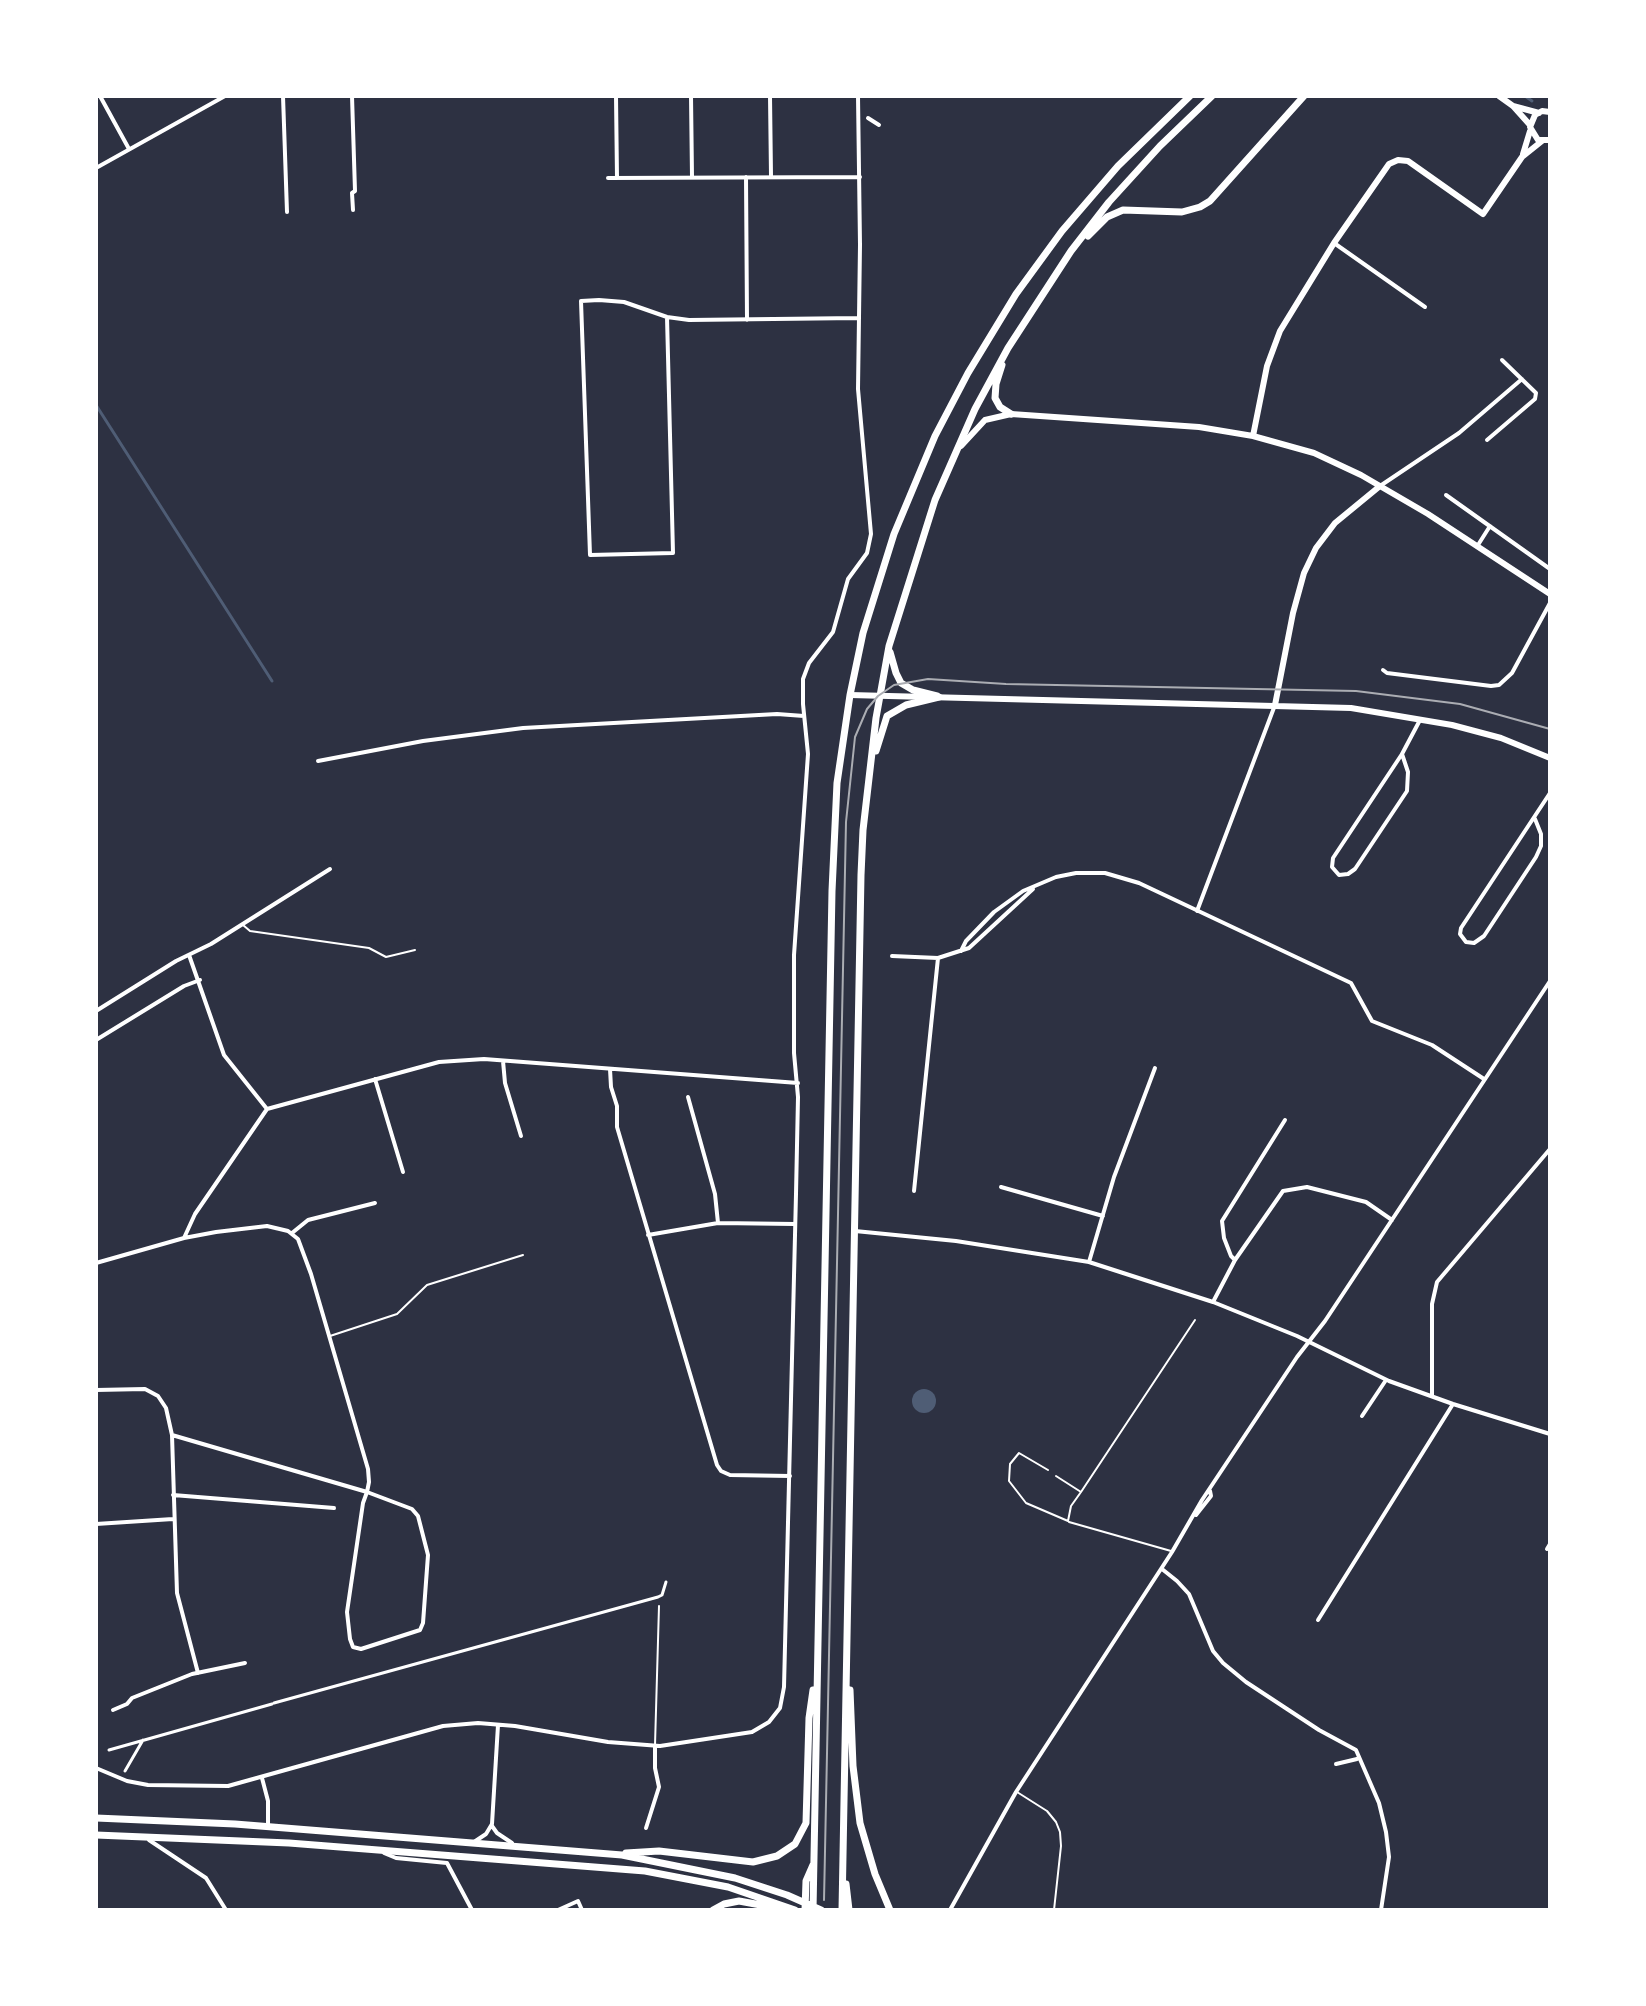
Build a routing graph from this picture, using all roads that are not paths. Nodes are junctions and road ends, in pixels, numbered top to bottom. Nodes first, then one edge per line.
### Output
1 (100, 96) edge
2 (225, 96) edge
3 (283, 96) edge
4 (352, 96) edge
5 (616, 96) edge
6 (691, 96) edge
7 (770, 96) edge
8 (858, 96) edge
9 (1188, 96) edge
10 (1212, 96) edge
11 (1304, 96) edge
12 (1499, 96) edge
13 (1513, 106) junction
14 (1549, 111) edge
15 (1539, 113) junction
16 (868, 118) dead end
17 (879, 125) dead end
18 (1530, 128) junction
19 (1548, 141) edge
20 (129, 149) junction
21 (1522, 157) junction
22 (96, 168) edge
23 (771, 176) junction
24 (692, 177) junction
25 (746, 177) junction
26 (860, 177) junction
27 (608, 178) dead end
28 (617, 178) junction
29 (353, 210) dead end
30 (287, 212) dead end
31 (1334, 243) junction
32 (1071, 251) junction
33 (1425, 307) dead end
34 (667, 317) junction
35 (858, 318) junction
36 (747, 320) junction
37 (1008, 348) junction
38 (1502, 360) dead end
39 (1522, 379) junction
40 (1011, 414) junction
41 (1253, 436) junction
42 (1487, 440) dead end
43 (954, 454) junction
44 (1380, 486) junction
45 (1446, 495) dead end
46 (1490, 525) junction
47 (1476, 547) junction
48 (1550, 569) edge
49 (1550, 594) edge
50 (1550, 603) edge
51 (889, 646) junction
52 (1383, 670) dead end
53 (850, 695) junction
54 (880, 696) junction
55 (939, 697) junction
56 (1275, 705) junction
57 (804, 716) junction
58 (1421, 718) junction
59 (1402, 754) junction
60 (1550, 758) edge
61 (318, 761) dead end
62 (869, 781) junction
63 (1550, 793) edge
64 (1535, 819) junction
65 (330, 869) dead end
66 (1035, 887) junction
67 (1197, 911) junction
68 (242, 924) junction
69 (415, 950) dead end
70 (961, 951) junction
71 (189, 955) junction
72 (892, 956) dead end
73 (938, 958) junction
74 (200, 980) junction
75 (1550, 981) edge
76 (96, 1011) edge
77 (96, 1040) edge
78 (503, 1061) junction
79 (1155, 1068) dead end
80 (610, 1069) junction
81 (375, 1079) junction
82 (1484, 1079) junction
83 (798, 1083) junction
84 (688, 1097) dead end
85 (267, 1109) junction
86 (1285, 1120) dead end
87 (521, 1136) dead end
88 (1550, 1149) edge
89 (403, 1172) dead end
90 (1001, 1187) dead end
91 (914, 1191) dead end
92 (375, 1203) dead end
93 (1103, 1216) junction
94 (1392, 1220) junction
95 (718, 1223) junction
96 (795, 1224) junction
97 (855, 1231) junction
98 (292, 1233) junction
99 (648, 1235) junction
100 (184, 1238) junction
101 (523, 1255) dead end
102 (1235, 1260) junction
103 (1089, 1262) junction
104 (96, 1263) edge
105 (1213, 1302) junction
106 (1195, 1320) dead end
107 (329, 1336) junction
108 (1310, 1342) junction
109 (1386, 1380) junction
110 (96, 1390) edge
111 (1432, 1396) junction
112 (1453, 1404) junction
113 (1362, 1416) dead end
114 (1550, 1434) edge
115 (172, 1435) junction
116 (1048, 1470) dead end
117 (790, 1476) junction
118 (1056, 1476) dead end
119 (367, 1492) junction
120 (1081, 1492) junction
121 (172, 1495) junction
122 (334, 1508) dead end
123 (173, 1519) junction
124 (1068, 1521) junction
125 (96, 1524) edge
126 (1172, 1552) junction
127 (1162, 1569) junction
128 (666, 1582) dead end
129 (659, 1606) dead end
130 (1318, 1620) dead end
131 (847, 1644) junction
132 (818, 1656) junction
133 (245, 1663) dead end
134 (198, 1673) junction
135 (113, 1710) dead end
136 (498, 1725) junction
137 (143, 1740) junction
138 (655, 1746) junction
139 (109, 1750) dead end
140 (1358, 1758) junction
141 (1336, 1764) dead end
142 (96, 1768) edge
143 (125, 1771) dead end
144 (262, 1778) junction
145 (1016, 1792) junction
146 (96, 1818) edge
147 (492, 1824) junction
148 (268, 1827) junction
149 (646, 1828) dead end
150 (96, 1835) edge
151 (144, 1836) junction
152 (472, 1843) junction
153 (517, 1846) junction
154 (370, 1848) junction
155 (608, 1854) junction
156 (842, 1861) junction
157 (814, 1863) junction
158 (780, 1906) edge
159 (226, 1910) edge
160 (472, 1910) edge
161 (558, 1910) edge
162 (582, 1910) edge
163 (713, 1910) edge
164 (793, 1910) edge
165 (805, 1910) edge
166 (813, 1910) edge
167 (821, 1910) edge
168 (842, 1910) edge
169 (849, 1910) edge
170 (890, 1910) edge
171 (950, 1910) edge
172 (1054, 1910) edge
173 (1381, 1910) edge

1 - 20 street
2 - 20 street
3 - 30 street
4 - 29 street
5 - 28 street
6 - 24 street
7 - 23 street
8 - 26 street
9 - 53 main road
10 - 32 main road
11 - 32 main road
12 - 13 street
13 - 15 street
13 - 18 street
14 - 15 street
15 - 18 street
16 - 17 street
18 - 19 street
18 - 21 street
19 - 21 street
20 - 22 street
21 - 31 street
23 - 25 street
23 - 26 street
24 - 25 street
24 - 28 street
25 - 36 street
26 - 35 street
27 - 28 street
31 - 33 street
31 - 41 street
32 - 37 main road
34 - 34 street
34 - 36 street
35 - 36 street
35 - 57 street
37 - 40 main road
37 - 43 main road
38 - 39 street
39 - 42 street
39 - 44 street
40 - 41 street
40 - 43 street
41 - 44 street
43 - 51 main road
44 - 47 street
44 - 56 street
45 - 46 street
46 - 47 street
46 - 48 street
47 - 49 street
50 - 52 street
51 - 54 main road
51 - 55 main road
53 - 54 street
53 - 132 main road
54 - 55 street
54 - 62 main road
55 - 56 street
55 - 62 main road
56 - 58 street
56 - 67 street
57 - 61 street
57 - 83 street
58 - 59 street
58 - 60 street
59 - 59 street
62 - 97 main road
63 - 64 street
64 - 64 street
65 - 68 street
66 - 67 street
66 - 70 street
66 - 70 street
67 - 82 street
68 - 69 lane
68 - 71 street
70 - 73 street
71 - 74 street
71 - 76 street
72 - 73 street
73 - 91 street
74 - 77 street
74 - 85 street
75 - 82 street
78 - 80 street
78 - 81 street
78 - 87 street
79 - 93 street
80 - 83 street
80 - 99 street
81 - 85 street
81 - 89 street
82 - 94 street
83 - 96 street
84 - 95 street
85 - 100 street
86 - 102 street
88 - 111 street
90 - 93 street
92 - 98 street
93 - 103 street
94 - 102 street
94 - 108 street
95 - 96 street
95 - 99 street
96 - 117 street
97 - 103 street
97 - 131 main road
98 - 100 street
98 - 107 street
99 - 117 street
100 - 104 street
101 - 107 lane
102 - 105 street
103 - 105 street
105 - 108 street
106 - 120 lane
107 - 119 street
108 - 109 street
108 - 126 street
109 - 111 street
109 - 113 street
110 - 115 street
111 - 112 street
112 - 114 street
112 - 130 street
115 - 119 street
115 - 121 street
116 - 124 lane
117 - 138 street
118 - 120 lane
119 - 119 street
120 - 124 lane
121 - 122 street
121 - 123 street
123 - 125 street
123 - 134 street
124 - 126 lane
126 - 127 street
127 - 140 street
127 - 145 street
128 - 137 street
129 - 138 lane
131 - 156 main road
131 - 170 main road
132 - 155 main road
132 - 157 main road
133 - 134 street
134 - 135 street
136 - 138 street
136 - 144 street
136 - 147 street
137 - 139 street
137 - 143 street
138 - 149 street
140 - 141 street
140 - 173 street
142 - 144 street
144 - 148 street
145 - 171 street
145 - 172 lane
146 - 148 main road
147 - 152 street
147 - 153 street
148 - 152 main road
150 - 151 main road
151 - 154 main road
151 - 159 street
152 - 153 main road
153 - 155 main road
154 - 158 main road
154 - 160 street
155 - 167 main road
156 - 168 main road
156 - 169 main road
157 - 165 main road
157 - 166 main road
158 - 163 main road
158 - 164 main road
161 - 162 street

